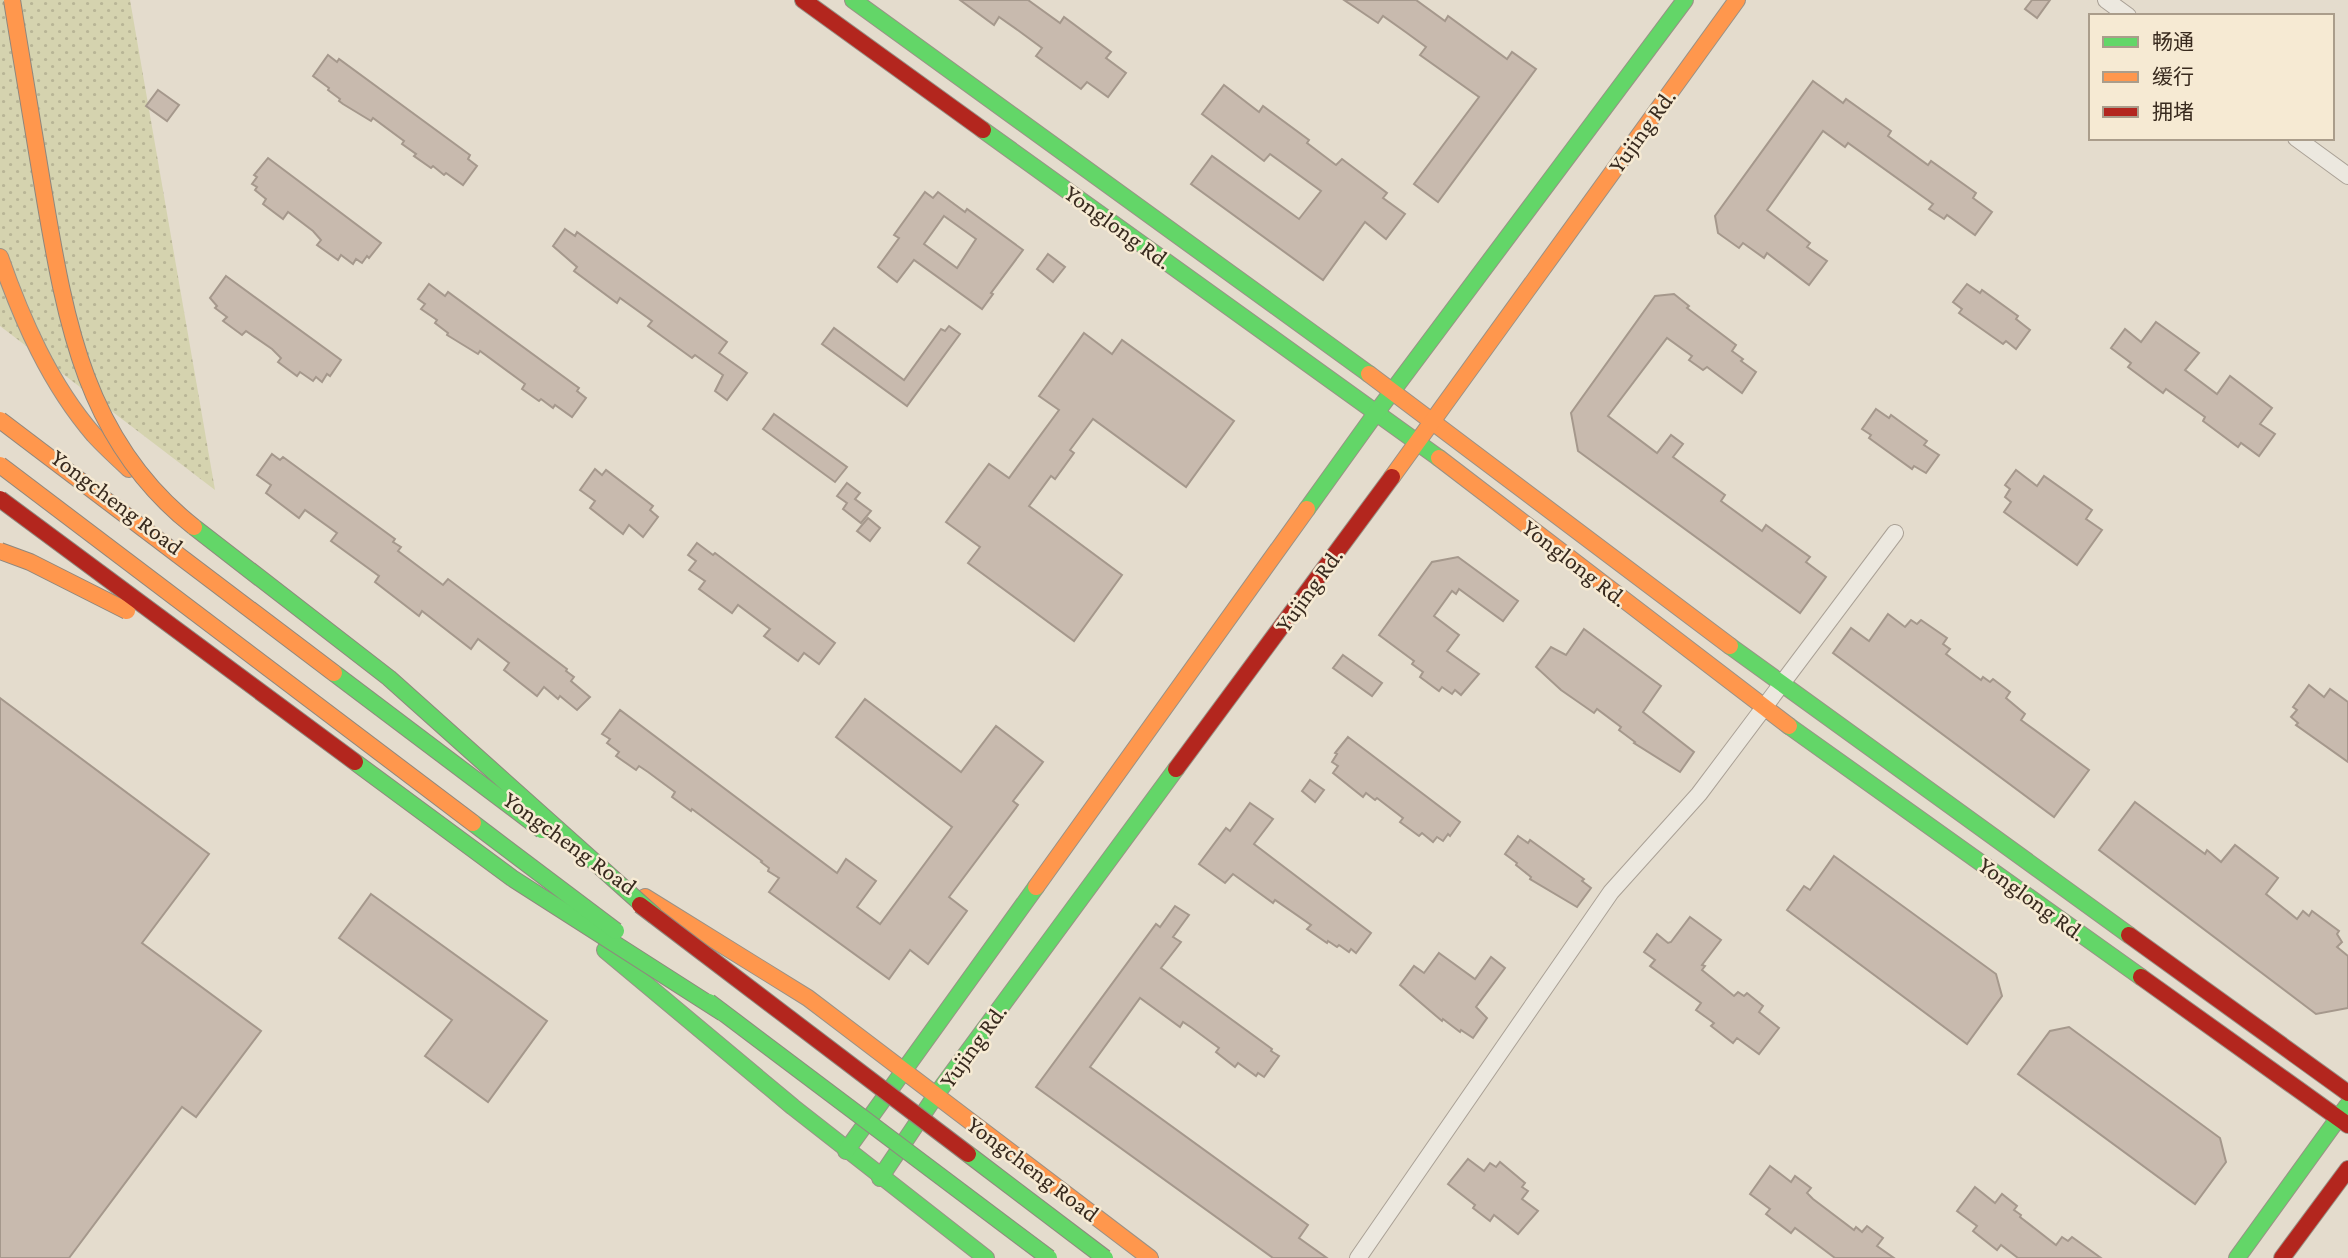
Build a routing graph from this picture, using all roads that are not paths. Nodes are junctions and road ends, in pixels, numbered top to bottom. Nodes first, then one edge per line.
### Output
1 (12, 0) edge
2 (803, 0) edge
3 (853, 0) edge
4 (1685, 0) edge
5 (1737, 0) edge
6 (2106, 0) edge
7 (2125, 14) edge
8 (2300, 140) edge
9 (2348, 176) edge
10 (0, 257) edge
11 (1393, 391) junction
12 (1376, 413) junction
13 (0, 414) edge
14 (0, 419) edge
15 (1432, 423) junction
16 (1417, 443) junction
17 (0, 465) edge
18 (0, 471) edge
19 (0, 499) edge
20 (169, 507) junction
21 (1895, 533) dead end
22 (0, 551) edge
23 (246, 684) junction
24 (1781, 684) junction
25 (1763, 708) junction
26 (655, 916) junction
27 (723, 1013) junction
28 (904, 1069) junction
29 (2348, 1093) edge
30 (936, 1095) junction
31 (2345, 1116) edge
32 (846, 1152) junction
33 (2348, 1169) edge
34 (880, 1178) junction
35 (986, 1258) edge
36 (1049, 1258) edge
37 (1105, 1258) edge
38 (1150, 1258) edge
39 (1359, 1258) edge
40 (2237, 1258) edge
41 (2283, 1258) edge

1 - 20 main road, bridge
2 - 12 main road, Yonglong Rd.
3 - 11 main road, Yonglong Rd.
4 - 11 main road, Yujing Rd.
5 - 15 main road, Yujing Rd.
6 - 7 street
8 - 9 street
10 - 20 main road, bridge
11 - 12 main road, Yujing Rd.
11 - 15 main road, Yonglong Rd.
12 - 16 main road, Yonglong Rd.
12 - 28 main road, Yujing Rd.
13 - 28 main road, Yongcheng Road
14 - 26 main road, bridge
15 - 16 main road, Yujing Rd.
15 - 24 main road, Yonglong Rd.
16 - 25 main road, Yonglong Rd.
16 - 30 main road, Yujing Rd.
17 - 27 main road, bridge
18 - 32 main road, Yongcheng Road
19 - 23 main road, bridge
20 - 26 main road, bridge
21 - 24 street
22 - 23 main road, bridge
23 - 27 main road, bridge
24 - 25 street
24 - 29 main road, Yonglong Rd.
25 - 31 main road, Yonglong Rd.
25 - 39 street
26 - 37 main road, bridge
27 - 36 main road, bridge
28 - 30 main road, Yongcheng Road
28 - 32 main road, Yujing Rd.
30 - 34 main road, Yujing Rd.
30 - 38 main road, Yongcheng Road
31 - 40 main road
32 - 34 main road, Yongcheng Road
33 - 41 main road
34 - 35 main road, Yongcheng Road

